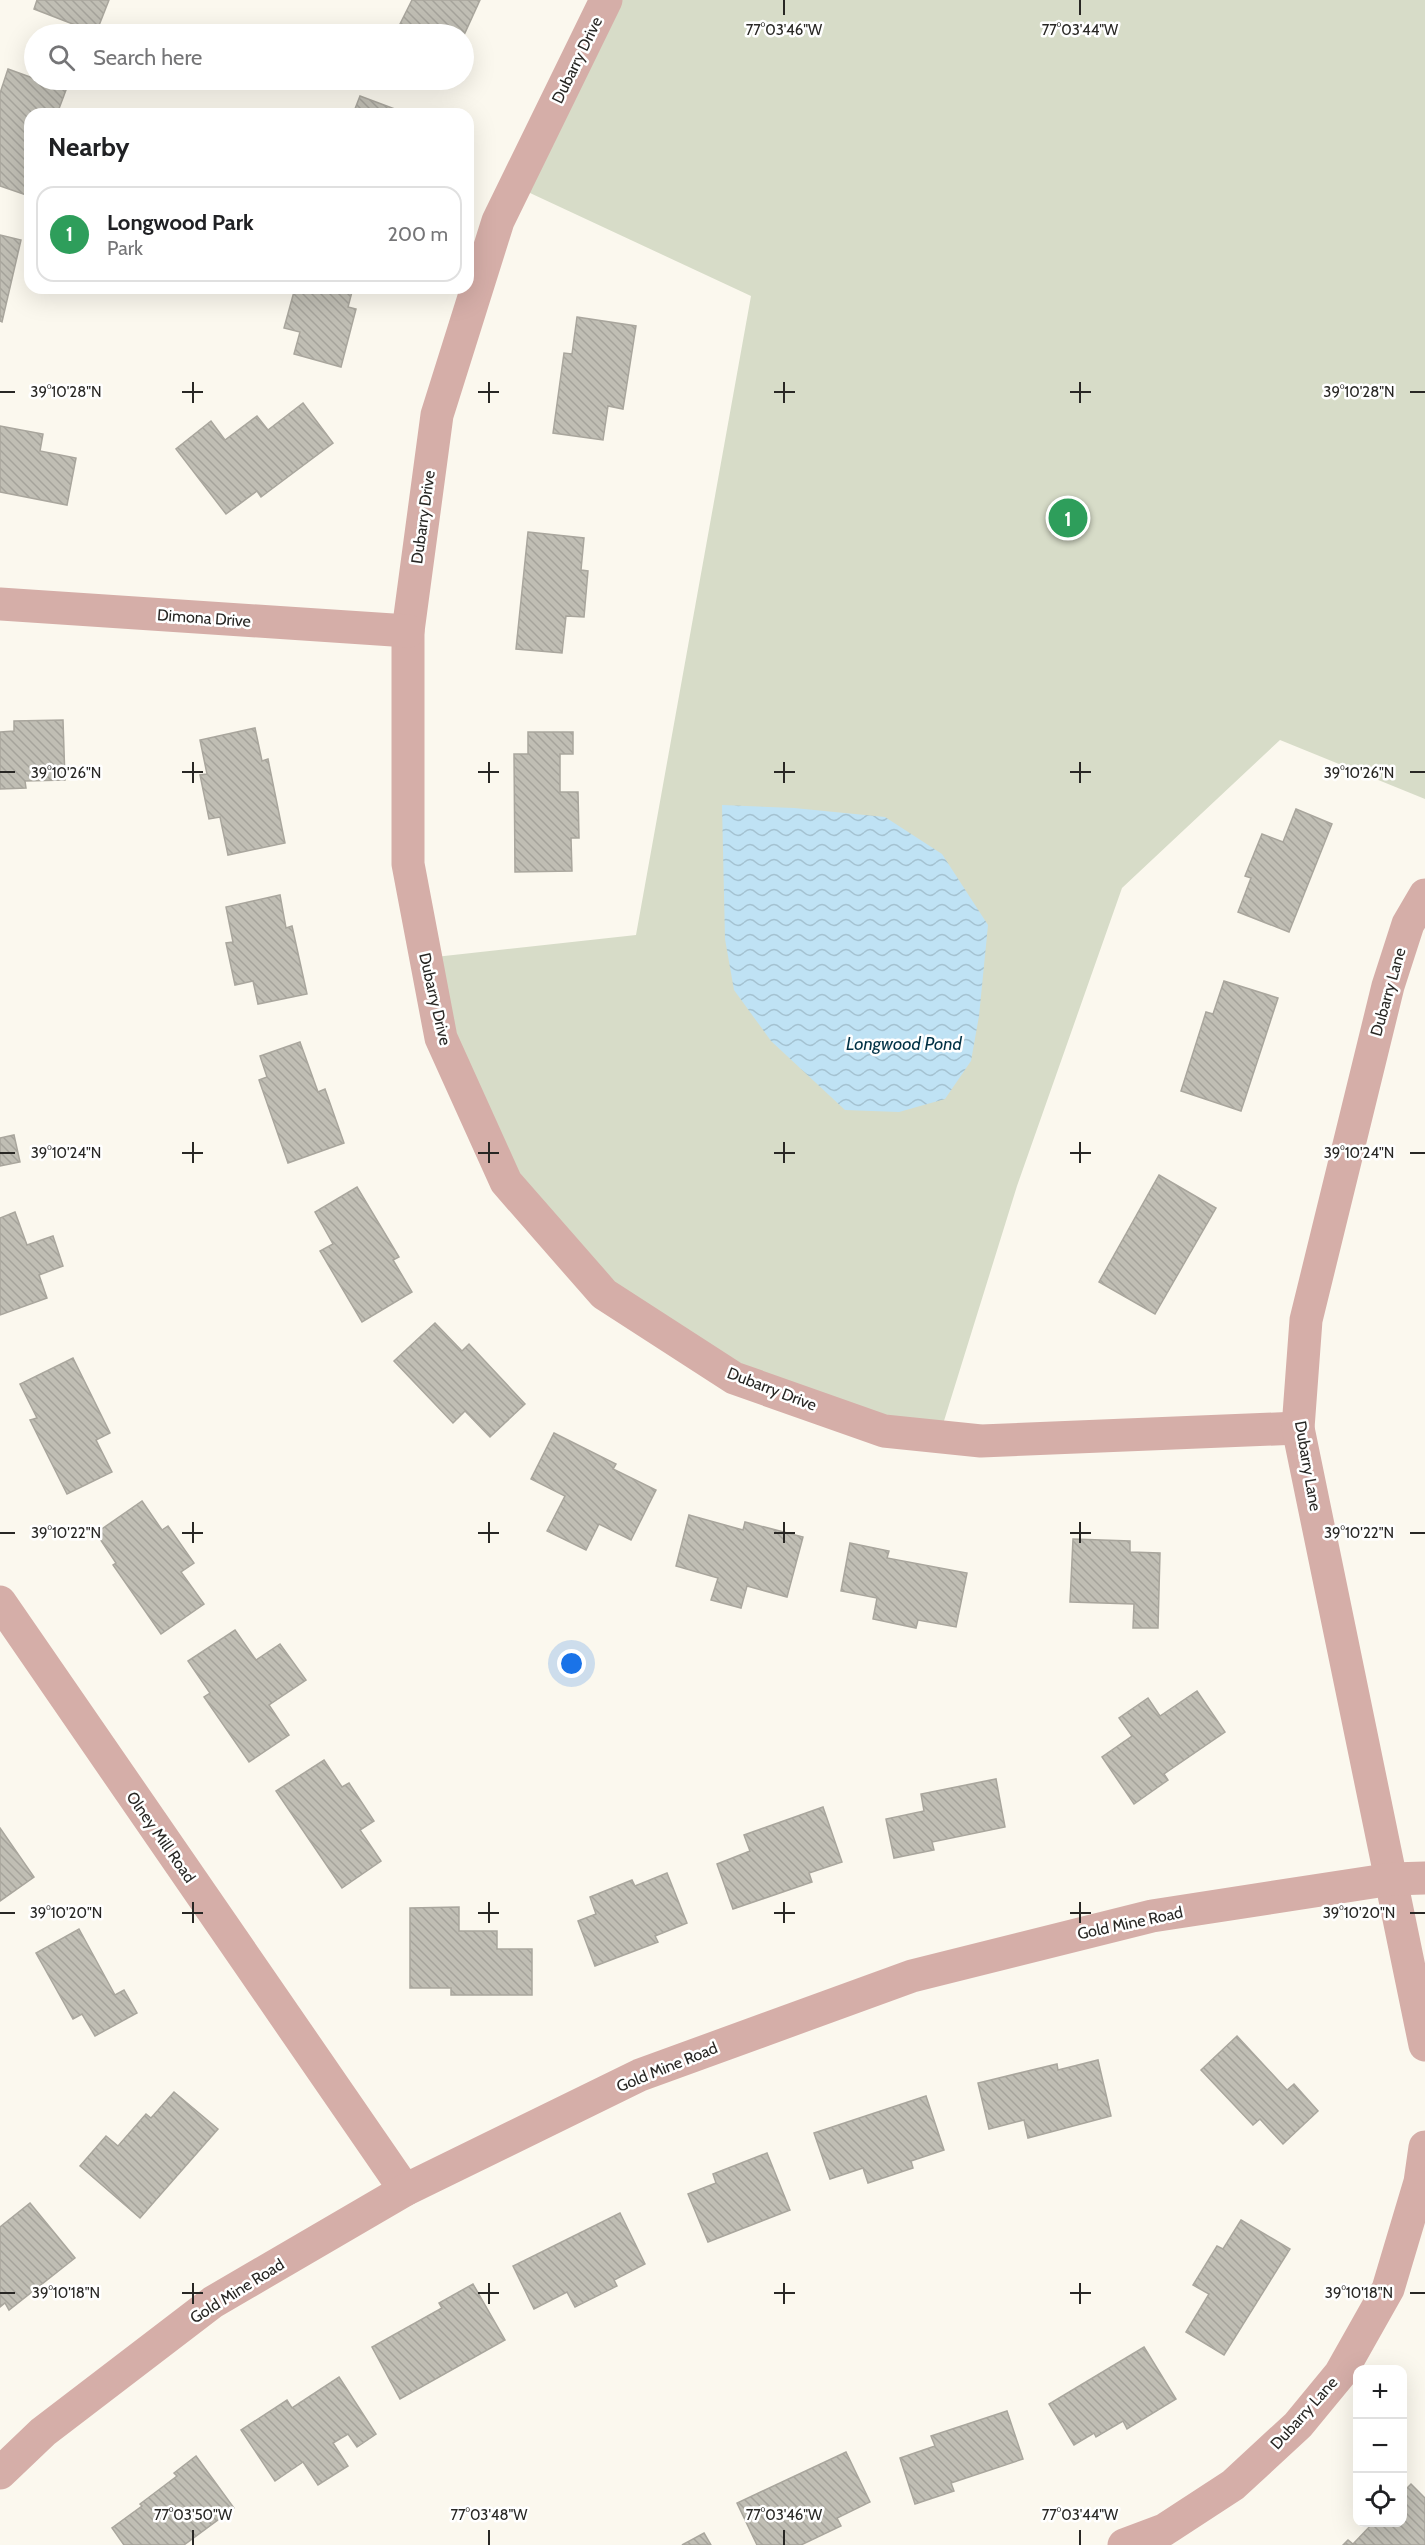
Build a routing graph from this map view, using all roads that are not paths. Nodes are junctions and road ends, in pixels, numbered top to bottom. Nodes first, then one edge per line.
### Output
1 (606, 0) edge
2 (0, 604) edge
3 (408, 631) junction
4 (1425, 895) edge
5 (1298, 1428) junction
6 (0, 1602) edge
7 (1425, 1878) edge
8 (1392, 1880) junction
9 (1425, 2045) edge
10 (1425, 2147) edge
11 (405, 2190) junction
12 (0, 2473) edge
13 (1124, 2545) edge

1 - 3 street, Dubarry Drive
2 - 3 street, Dimona Drive
3 - 5 street, Dubarry Drive
4 - 5 street, Dubarry Lane
5 - 8 street, Dubarry Lane
6 - 11 street, Olney Mill Road
7 - 8 street, Gold Mine Road
8 - 9 street, Dubarry Lane
8 - 11 street, Gold Mine Road
10 - 13 street, Dubarry Lane
11 - 12 street, Gold Mine Road

